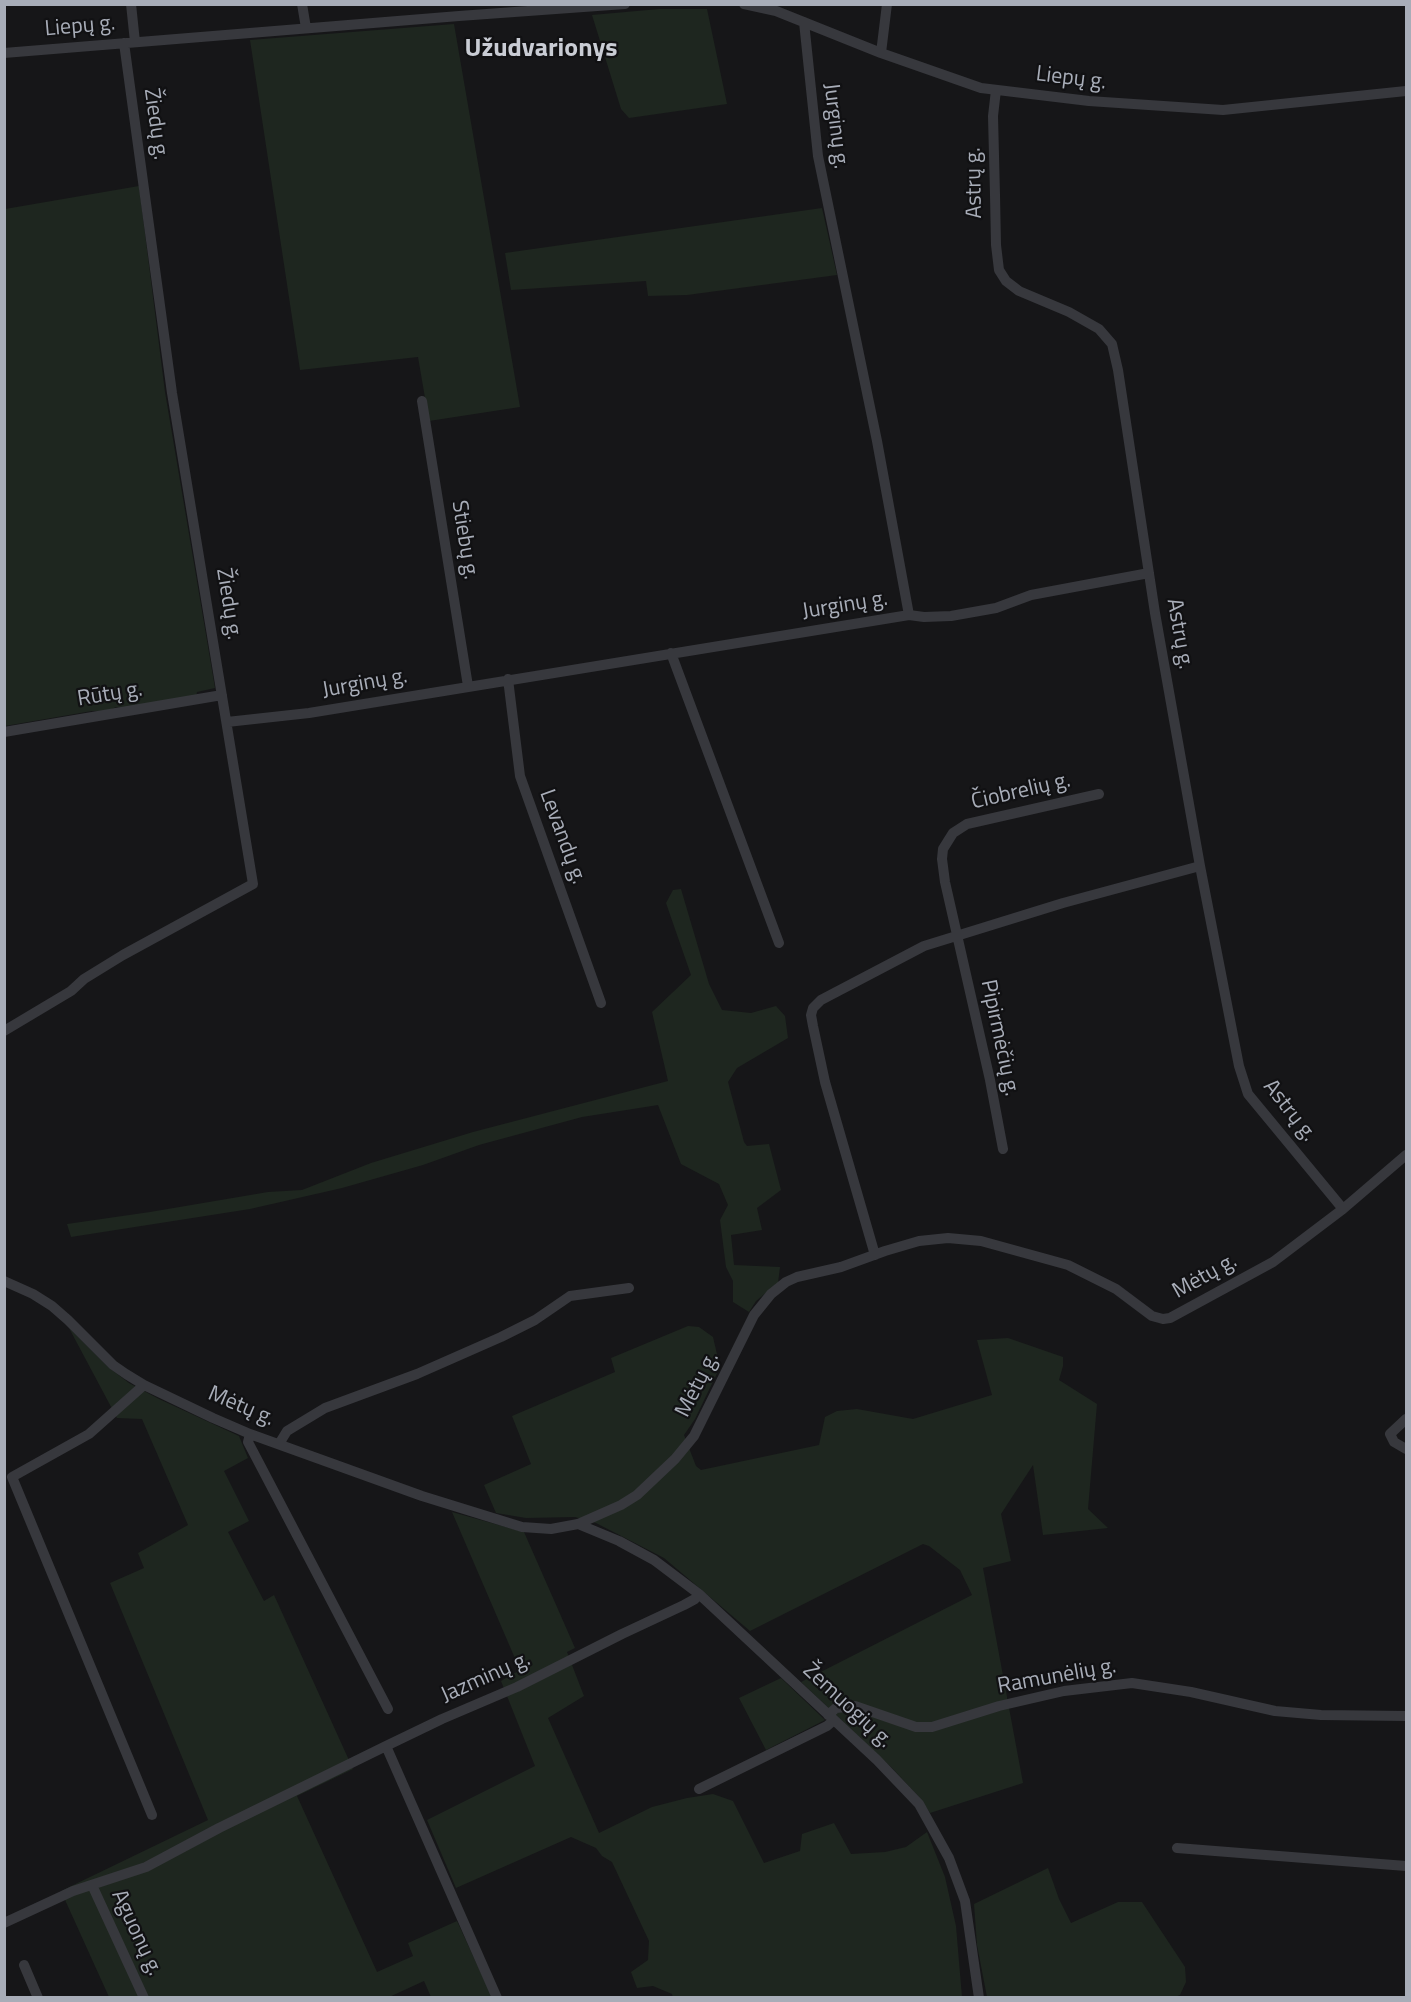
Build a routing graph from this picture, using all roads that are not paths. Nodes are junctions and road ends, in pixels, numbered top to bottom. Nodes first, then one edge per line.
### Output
1 (131, 4) edge
2 (302, 4) edge
3 (453, 4) edge
4 (626, 4) edge
5 (744, 4) edge
6 (887, 4) edge
7 (455, 16) junction
8 (804, 22) junction
9 (306, 28) junction
10 (130, 43) junction
11 (4, 53) edge
12 (881, 53) junction
13 (996, 90) junction
14 (1407, 91) edge
15 (422, 401) dead end
16 (1149, 573) junction
17 (909, 615) junction
18 (671, 653) junction
19 (508, 680) junction
20 (468, 686) junction
21 (222, 695) junction
22 (227, 722) junction
23 (4, 732) edge
24 (1099, 794) dead end
25 (1200, 866) junction
26 (957, 935) junction
27 (779, 943) dead end
28 (601, 1003) dead end
29 (4, 1031) edge
30 (1003, 1149) dead end
31 (1407, 1155) edge
32 (1343, 1209) junction
33 (875, 1255) junction
34 (4, 1281) edge
35 (629, 1288) dead end
36 (144, 1385) junction
37 (1407, 1419) edge
38 (250, 1434) junction
39 (279, 1444) junction
40 (1407, 1449) edge
41 (578, 1524) junction
42 (699, 1594) junction
43 (388, 1709) dead end
44 (1407, 1716) edge
45 (831, 1717) junction
46 (386, 1746) junction
47 (699, 1789) dead end
48 (152, 1815) dead end
49 (1177, 1848) dead end
50 (1407, 1866) edge
51 (92, 1885) junction
52 (4, 1923) edge
53 (24, 1965) dead end
54 (38, 1998) edge
55 (144, 1998) edge
56 (497, 1998) edge
57 (979, 1998) edge

1 - 10 street, Žiedų g.
2 - 9 street
3 - 7 street
4 - 7 street, Liepų g.
5 - 8 street, Liepų g.
6 - 12 street
7 - 9 street, Liepų g.
8 - 12 street, Liepų g.
8 - 17 street, Jurginų g.
9 - 10 street, Liepų g.
10 - 11 street, Liepų g.
10 - 21 street, Žiedų g.
12 - 13 street, Liepų g.
13 - 14 street, Liepų g.
13 - 16 street, Astrų g.
15 - 20 street, Stiebų g.
16 - 17 street
16 - 25 street, Astrų g.
17 - 18 street, Jurginų g.
18 - 19 street, Jurginų g.
18 - 27 street
19 - 20 street, Jurginų g.
19 - 28 street, Levandų g.
20 - 22 street, Jurginų g.
21 - 22 street, Žiedų g.
21 - 23 street, Rūtų g.
22 - 29 street, Žiedų g.
24 - 26 street, Čiobrelių g.
25 - 26 street
25 - 32 street, Astrų g.
26 - 30 street, Pipirmėčių g.
26 - 33 street
31 - 32 street, Mėtų g.
32 - 33 street, Mėtų g.
33 - 41 street, Mėtų g.
34 - 36 street, Mėtų g.
35 - 39 street
36 - 38 street, Mėtų g.
36 - 48 street
37 - 40 street
38 - 39 street, Mėtų g.
38 - 43 street
39 - 41 street, Mėtų g.
41 - 42 street, Žemuogių g.
42 - 45 street, Žemuogių g.
42 - 46 street, Jazminų g.
44 - 45 street, Ramunėlių g.
45 - 47 street, Ramunėlių g.
45 - 57 street, Žemuogių g.
46 - 51 street, Jazminų g.
46 - 56 street
49 - 50 street
51 - 52 street, Jazminų g.
51 - 55 street, Aguonų g.
53 - 54 street

